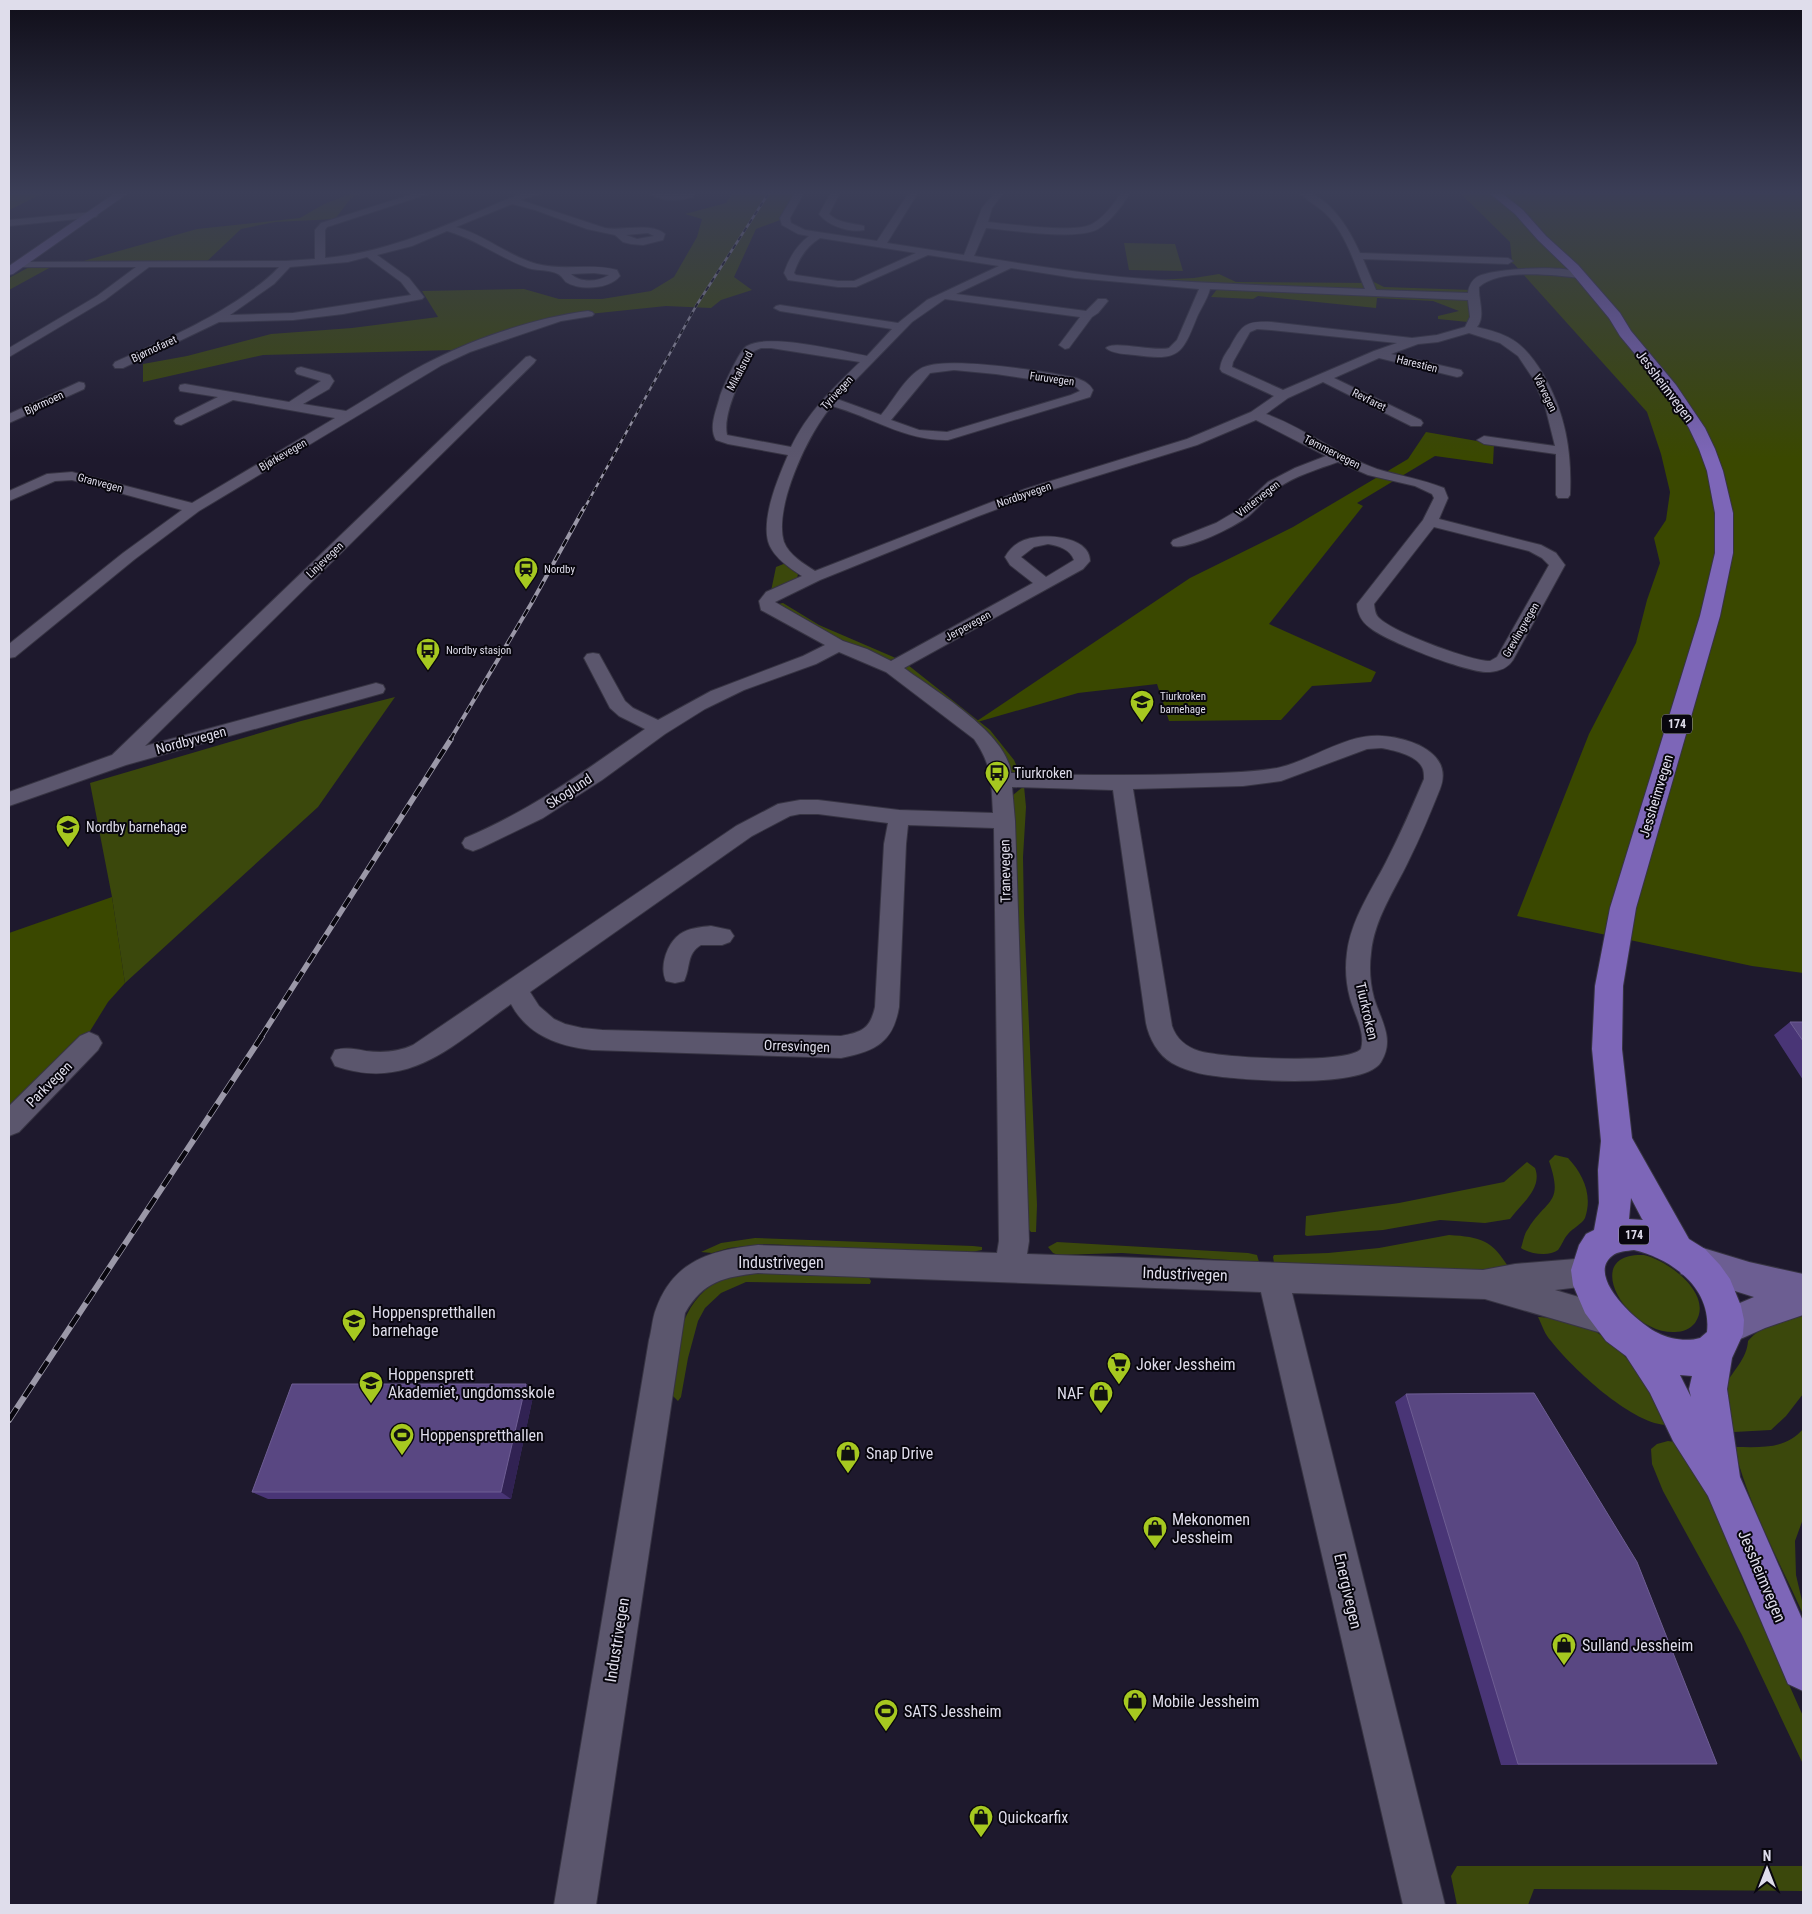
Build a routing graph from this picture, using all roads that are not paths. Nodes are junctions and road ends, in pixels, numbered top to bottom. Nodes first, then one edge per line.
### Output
1 (125, 280) edge
2 (271, 280) edge
3 (405, 280) edge
4 (810, 280) edge
5 (864, 280) edge
6 (980, 280) edge
7 (1132, 280) edge
8 (1368, 280) edge
9 (1480, 280) edge
10 (1577, 280) edge
11 (1205, 286) junction
12 (1372, 293) junction
13 (943, 296) junction
14 (1473, 296) junction
15 (1102, 301) dead end
16 (780, 308) dead end
17 (588, 314) dead end
18 (1088, 315) junction
19 (217, 318) junction
20 (901, 327) junction
21 (1469, 328) junction
22 (1416, 342) junction
23 (1065, 345) dead end
24 (1112, 348) dead end
25 (9, 353) edge
26 (1378, 354) junction
27 (530, 360) dead end
28 (870, 360) junction
29 (119, 365) dead end
30 (301, 372) dead end
31 (1457, 373) dead end
32 (1323, 377) junction
33 (79, 386) dead end
34 (185, 388) dead end
35 (230, 396) junction
36 (1283, 396) junction
37 (830, 401) junction
38 (291, 406) junction
39 (1256, 415) junction
40 (349, 416) junction
41 (9, 419) edge
42 (884, 420) junction
43 (181, 421) dead end
44 (1416, 422) dead end
45 (1484, 440) dead end
46 (1563, 451) junction
47 (795, 452) junction
48 (1338, 457) junction
49 (1439, 491) joint
50 (1563, 495) dead end
51 (9, 497) edge
52 (194, 508) junction
53 (1430, 521) junction
54 (1179, 543) dead end
55 (814, 577) junction
56 (1045, 584) dead end
57 (767, 601) joint
58 (837, 645) junction
59 (9, 653) edge
60 (592, 658) dead end
61 (892, 668) junction
62 (376, 689) dead end
63 (659, 728) junction
64 (119, 760) junction
65 (1002, 780) junction
66 (1122, 782) junction
67 (9, 799) edge
68 (899, 817) junction
69 (1004, 821) junction
70 (473, 843) dead end
71 (722, 936) dead end
72 (675, 974) dead end
73 (516, 989) junction
74 (90, 1043) dead end
75 (344, 1058) dead end
76 (9, 1124) edge
77 (1617, 1141) junction
78 (1610, 1237) junction
79 (1684, 1255) junction
80 (1010, 1268) junction
81 (1588, 1272) junction
82 (1273, 1277) junction
83 (1484, 1284) junction
84 (1803, 1291) edge
85 (1803, 1298) edge
86 (1625, 1332) junction
87 (1721, 1338) junction
88 (1722, 1482) junction
89 (1803, 1669) edge
90 (575, 1905) edge
91 (1424, 1905) edge

1 - 25 street
2 - 19 street, Bjørnofaret
3 - 19 street
4 - 5 street
6 - 13 street, Tyrivegen
7 - 11 street
8 - 12 street
9 - 14 street
10 - 77 main road, Jessheimvegen / 174
11 - 12 street
11 - 24 street
12 - 14 street
13 - 18 street
13 - 20 street, Tyrivegen
14 - 21 street
15 - 18 street
16 - 20 street
17 - 40 street, Bjørkevegen
18 - 23 street
19 - 29 street, Bjørnofaret
20 - 28 street, Tyrivegen
21 - 22 street, Nordbyvegen
21 - 46 street, Vårvegen
22 - 26 street, Nordbyvegen
22 - 36 street, Nordbyvegen
26 - 31 street, Harestien
26 - 32 street, Nordbyvegen
27 - 64 street, Linjevegen
28 - 37 street, Tyrivegen
28 - 47 street, Mikalsrud
30 - 38 street
32 - 36 street, Nordbyvegen
32 - 44 street, Revfaret
33 - 41 street, Bjørmoen
34 - 35 street
35 - 38 street
35 - 43 street
36 - 39 street, Nordbyvegen
37 - 42 street, Furuvegen
37 - 47 street, Tyrivegen
38 - 40 street
39 - 48 street, Tømmervegen
39 - 55 street, Nordbyvegen
40 - 52 street, Bjørkevegen
42 - 42 street, Furuvegen
45 - 46 street
46 - 50 street, Vårvegen
47 - 55 street, Tyrivegen
48 - 49 street, Tømmervegen
48 - 54 street, Vintervegen
49 - 53 street, Grevlingvegen
51 - 52 street, Granvegen
52 - 59 street, Bjørkevegen
53 - 53 street, Grevlingvegen
55 - 57 street, Nordbyvegen
56 - 61 street, Jerpevegen
57 - 58 street, Tranevegen
58 - 61 street, Tranevegen
58 - 63 street, Skoglund
60 - 63 street
61 - 65 street, Tranevegen
62 - 64 street, Nordbyvegen
63 - 70 street, Skoglund
64 - 67 street, Nordbyvegen
65 - 66 street, Tiurkroken
65 - 69 street, Tranevegen
66 - 66 street, Tiurkroken
68 - 69 street
68 - 73 street
68 - 73 street, Orresvingen
69 - 80 street, Tranevegen
71 - 72 street
73 - 75 street
74 - 76 street, Parkvegen
77 - 78 main road, Jessheimvegen / 174
77 - 79 main road, Jessheimvegen / 174
78 - 79 main road, 174
78 - 81 main road, 174
79 - 84 main road
79 - 87 main road, 174
80 - 82 street, Industrivegen
80 - 90 street, Industrivegen
81 - 83 street, Industrivegen
81 - 86 main road, 174
82 - 83 street, Industrivegen
82 - 91 street, Energivegen
83 - 86 street, Industrivegen
85 - 87 main road
86 - 87 main road
86 - 88 main road, Jessheimvegen / 174
87 - 88 main road, Jessheimvegen / 174
88 - 89 main road, Jessheimvegen / 174

